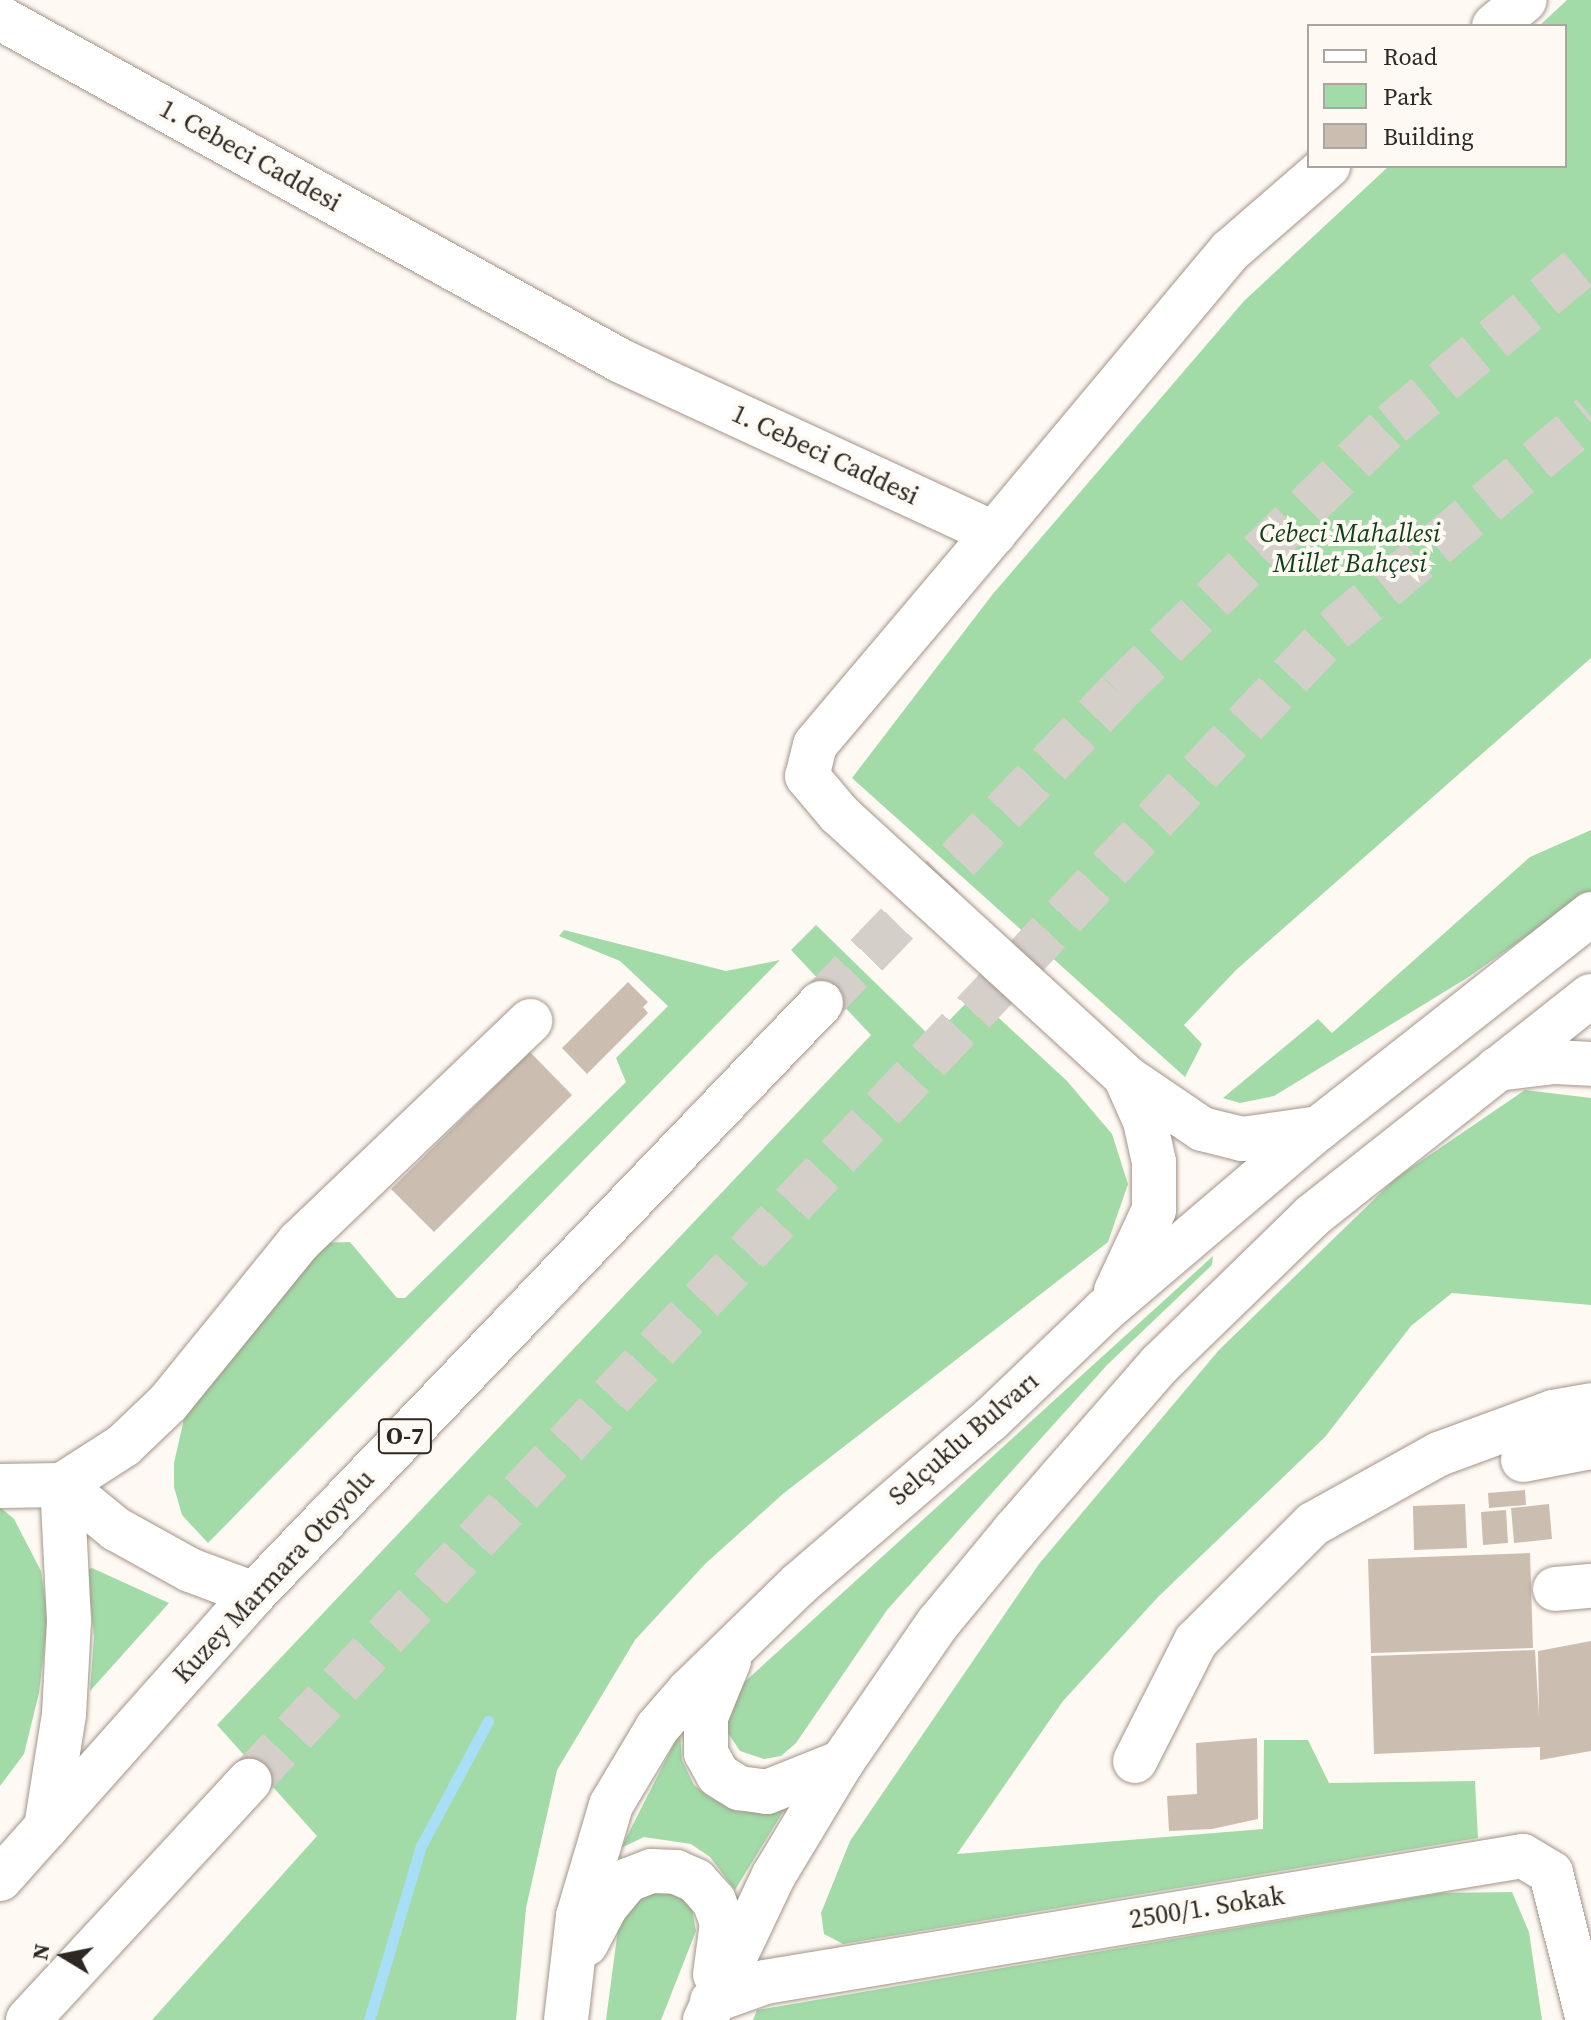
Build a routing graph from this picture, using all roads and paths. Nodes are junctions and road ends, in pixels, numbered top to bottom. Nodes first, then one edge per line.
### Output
1 (1525, 0) edge
2 (0, 18) edge
3 (1496, 24) edge
4 (1326, 168) edge
5 (994, 533) junction
6 (1591, 914) edge
7 (1591, 957) edge
8 (1523, 968) junction
9 (1591, 996) edge
10 (821, 1003) tunnel mouth
11 (530, 1021) dead end
12 (1591, 1064) edge
13 (1495, 1069) junction
14 (1125, 1076) junction
15 (1319, 1128) junction
16 (1105, 1310) junction
17 (1591, 1405) edge
18 (1591, 1447) edge
19 (1523, 1460) dead end
20 (62, 1485) junction
21 (0, 1486) edge
22 (254, 1594) junction
23 (735, 1644) junction
24 (1135, 1761) dead end
25 (842, 1762) junction
26 (249, 1781) tunnel mouth
27 (46, 1828) junction
28 (0, 1879) edge
29 (571, 1972) junction
30 (708, 2010) edge
31 (28, 2020) edge
32 (566, 2020) edge
33 (1588, 2020) edge

1 - 3 main road
2 - 5 main road, 1. Cebeci Caddesi
4 - 5 main road
5 - 14 main road
6 - 8 main road, Selçuklu Bulvarı
7 - 8 main road
8 - 15 main road, Selçuklu Bulvarı
9 - 13 main road
10 - 22 main road, Kuzey Marmara Otoyolu / O-7
11 - 20 main road
12 - 13 main road
13 - 25 main road
14 - 15 main road
14 - 16 main road
15 - 16 main road, Selçuklu Bulvarı
16 - 23 main road, Selçuklu Bulvarı
17 - 24 main road
18 - 19 main road
20 - 21 main road
20 - 22 main road
20 - 27 main road
22 - 27 main road, Kuzey Marmara Otoyolu / O-7
23 - 25 main road
23 - 29 main road, Selçuklu Bulvarı
25 - 30 main road
26 - 31 main road
27 - 28 main road, Kuzey Marmara Otoyolu / O-7
29 - 30 main road
29 - 32 main road, Selçuklu Bulvarı
30 - 33 main road, 2500/1. Sokak

